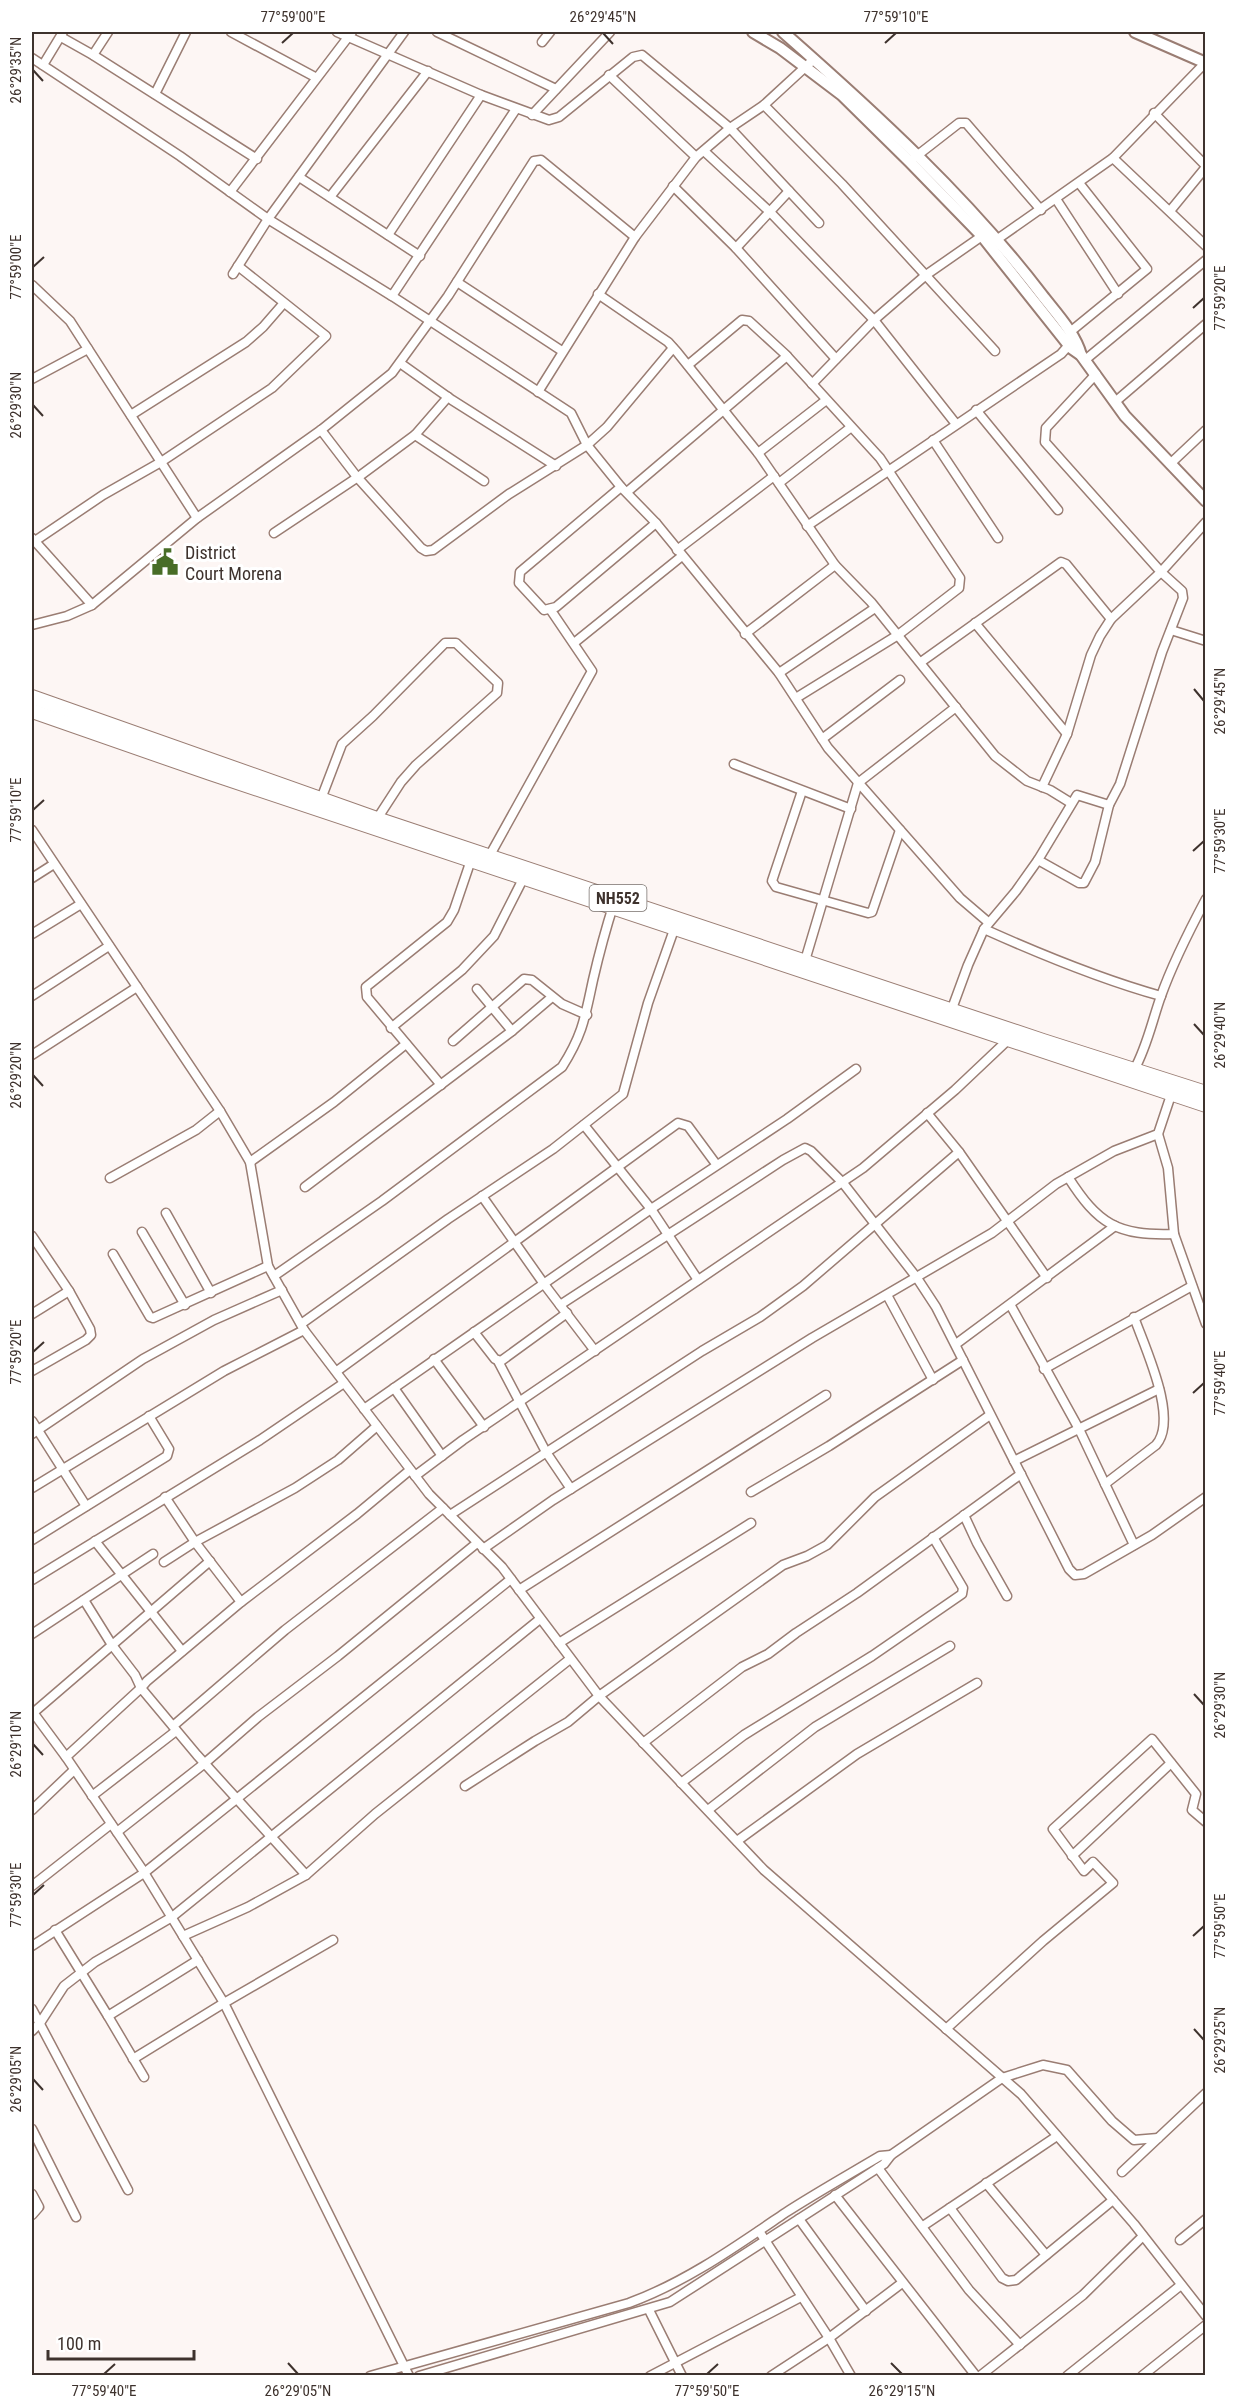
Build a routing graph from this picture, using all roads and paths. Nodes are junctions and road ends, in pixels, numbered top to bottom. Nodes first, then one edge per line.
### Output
1 (108, 32) edge
2 (186, 32) edge
3 (231, 32) edge
4 (337, 32) edge
5 (404, 32) edge
6 (437, 32) edge
7 (550, 32) edge
8 (610, 32) edge
9 (783, 32) edge
10 (1135, 32) edge
11 (759, 33) edge
12 (62, 34) edge
13 (350, 34) edge
14 (542, 42) dead end
15 (388, 54) junction
16 (93, 55) junction
17 (32, 58) edge
18 (814, 59) junction
19 (1205, 63) edge
20 (43, 66) junction
21 (806, 67) junction
22 (428, 71) junction
23 (609, 75) junction
24 (315, 77) junction
25 (556, 89) junction
26 (155, 93) junction
27 (481, 95) junction
28 (764, 105) junction
29 (516, 109) junction
30 (1154, 114) junction
31 (532, 115) junction
32 (730, 128) junction
33 (704, 151) junction
34 (696, 157) junction
35 (1113, 158) junction
36 (256, 159) junction
37 (914, 159) junction
38 (1206, 166) edge
39 (299, 177) junction
40 (1079, 183) junction
41 (673, 186) junction
42 (789, 191) junction
43 (230, 192) junction
44 (330, 197) junction
45 (1056, 199) junction
46 (1041, 210) junction
47 (1170, 211) junction
48 (770, 212) junction
49 (268, 219) junction
50 (819, 223) dead end
51 (388, 235) junction
52 (635, 237) junction
53 (990, 241) junction
54 (1206, 246) edge
55 (736, 248) junction
56 (420, 256) junction
57 (1206, 260) edge
58 (926, 275) junction
59 (457, 282) junction
60 (32, 285) edge
61 (598, 294) junction
62 (1118, 294) junction
63 (392, 296) junction
64 (283, 304) junction
65 (874, 320) junction
66 (430, 321) junction
67 (1206, 324) edge
68 (1070, 332) junction
69 (1069, 345) junction
70 (673, 348) junction
71 (88, 349) junction
72 (562, 351) junction
73 (995, 351) dead end
74 (787, 356) junction
75 (1083, 358) junction
76 (836, 359) junction
77 (400, 363) junction
78 (688, 365) junction
79 (1096, 374) junction
80 (32, 379) edge
81 (812, 384) junction
82 (538, 392) junction
83 (448, 397) junction
84 (825, 400) junction
85 (1115, 402) junction
86 (724, 410) junction
87 (976, 410) junction
88 (131, 416) junction
89 (956, 424) junction
90 (850, 428) junction
91 (321, 430) junction
92 (1206, 430) edge
93 (415, 435) junction
94 (933, 440) junction
95 (587, 445) junction
96 (758, 453) junction
97 (161, 462) junction
98 (1170, 464) junction
99 (556, 466) junction
100 (888, 470) junction
101 (357, 477) junction
102 (777, 479) junction
103 (484, 481) dead end
104 (624, 489) junction
105 (1206, 501) edge
106 (1059, 510) dead end
107 (197, 518) junction
108 (1206, 522) edge
109 (656, 523) junction
110 (807, 526) junction
111 (274, 532) dead end
112 (998, 538) dead end
113 (32, 541) edge
114 (680, 553) junction
115 (835, 565) junction
116 (1161, 572) junction
117 (92, 605) junction
118 (875, 608) junction
119 (550, 609) junction
120 (1111, 619) junction
121 (975, 623) junction
122 (32, 625) edge
123 (1171, 630) junction
124 (745, 634) junction
125 (898, 635) junction
126 (1206, 641) edge
127 (574, 643) junction
128 (921, 662) junction
129 (779, 673) junction
130 (900, 680) dead end
131 (32, 697) edge
132 (796, 698) junction
133 (956, 707) junction
134 (32, 711) edge
135 (1067, 734) junction
136 (822, 739) junction
137 (734, 764) dead end
138 (858, 783) junction
139 (1042, 787) junction
140 (802, 791) junction
141 (321, 799) junction
142 (1071, 803) junction
143 (1109, 805) junction
144 (851, 809) junction
145 (377, 819) junction
146 (32, 830) edge
147 (900, 830) junction
148 (490, 855) junction
149 (471, 860) junction
150 (1038, 860) junction
151 (54, 864) junction
152 (32, 878) edge
153 (524, 878) junction
154 (1206, 899) edge
155 (824, 900) junction
156 (614, 902) junction
157 (81, 904) junction
158 (677, 923) junction
159 (986, 925) junction
160 (32, 934) edge
161 (109, 946) junction
162 (803, 966) junction
163 (137, 987) junction
164 (477, 989) dead end
165 (32, 996) edge
166 (1161, 996) junction
167 (552, 997) junction
168 (492, 1007) junction
169 (587, 1015) junction
170 (950, 1015) junction
171 (391, 1028) junction
172 (512, 1031) junction
173 (1011, 1036) junction
174 (453, 1041) dead end
175 (406, 1044) junction
176 (32, 1055) edge
177 (856, 1069) dead end
178 (1134, 1070) junction
179 (441, 1085) junction
180 (1173, 1088) junction
181 (1206, 1093) edge
182 (1206, 1105) edge
183 (220, 1111) junction
184 (927, 1113) junction
185 (584, 1125) junction
186 (1158, 1134) junction
187 (959, 1152) junction
188 (250, 1162) junction
189 (716, 1164) junction
190 (618, 1168) junction
191 (1068, 1177) junction
192 (110, 1178) dead end
193 (843, 1183) junction
194 (305, 1187) dead end
195 (482, 1196) junction
196 (651, 1209) junction
197 (166, 1213) dead end
198 (1007, 1222) junction
199 (874, 1224) junction
200 (1115, 1226) junction
201 (142, 1232) dead end
202 (668, 1234) junction
203 (1174, 1234) junction
204 (32, 1236) edge
205 (515, 1243) junction
206 (35, 1251) edge
207 (113, 1254) dead end
208 (268, 1266) junction
209 (274, 1276) junction
210 (917, 1278) junction
211 (1047, 1278) junction
212 (698, 1280) junction
213 (544, 1284) junction
214 (1192, 1286) junction
215 (282, 1290) junction
216 (69, 1291) junction
217 (211, 1293) junction
218 (887, 1295) junction
219 (185, 1305) junction
220 (560, 1305) junction
221 (1011, 1306) junction
222 (567, 1313) junction
223 (32, 1314) edge
224 (1134, 1317) junction
225 (1206, 1324) edge
226 (303, 1327) junction
227 (474, 1332) junction
228 (956, 1344) junction
229 (595, 1351) junction
230 (435, 1359) junction
231 (963, 1359) junction
232 (498, 1360) junction
233 (1044, 1369) junction
234 (32, 1371) edge
235 (337, 1371) junction
236 (933, 1380) junction
237 (344, 1383) junction
238 (394, 1388) junction
239 (1159, 1389) junction
240 (826, 1395) dead end
241 (519, 1403) junction
242 (364, 1409) junction
243 (990, 1415) junction
244 (149, 1416) junction
245 (32, 1421) edge
246 (377, 1426) junction
247 (483, 1427) junction
248 (1079, 1429) junction
249 (35, 1432) edge
250 (546, 1452) junction
251 (442, 1456) junction
252 (1014, 1461) junction
253 (63, 1468) junction
254 (413, 1473) junction
255 (1021, 1474) junction
256 (1105, 1484) junction
257 (32, 1488) edge
258 (571, 1489) junction
259 (751, 1492) dead end
260 (165, 1497) junction
261 (1206, 1497) edge
262 (86, 1506) junction
263 (446, 1512) junction
264 (964, 1515) junction
265 (751, 1523) dead end
266 (933, 1537) junction
267 (32, 1540) edge
268 (95, 1541) junction
269 (195, 1542) junction
270 (1134, 1545) junction
271 (480, 1546) junction
272 (153, 1554) dead end
273 (210, 1561) junction
274 (164, 1562) dead end
275 (121, 1576) junction
276 (511, 1579) junction
277 (32, 1580) edge
278 (519, 1590) junction
279 (1007, 1596) dead end
280 (84, 1600) junction
281 (241, 1602) junction
282 (150, 1612) junction
283 (540, 1619) junction
284 (32, 1634) edge
285 (559, 1643) junction
286 (112, 1645) junction
287 (950, 1646) dead end
288 (182, 1651) junction
289 (570, 1659) junction
290 (977, 1683) dead end
291 (141, 1688) junction
292 (599, 1696) junction
293 (32, 1712) edge
294 (174, 1728) junction
295 (643, 1743) junction
296 (66, 1757) junction
297 (205, 1762) junction
298 (1171, 1762) junction
299 (75, 1770) junction
300 (681, 1783) junction
301 (465, 1786) dead end
302 (92, 1796) junction
303 (238, 1798) junction
304 (32, 1810) edge
305 (708, 1810) junction
306 (1206, 1822) edge
307 (111, 1824) junction
308 (117, 1832) junction
309 (272, 1836) junction
310 (737, 1841) junction
311 (1072, 1856) junction
312 (144, 1873) junction
313 (306, 1875) junction
314 (32, 1886) edge
315 (172, 1917) junction
316 (55, 1929) junction
317 (183, 1936) junction
318 (333, 1940) dead end
319 (32, 1946) edge
320 (198, 1960) junction
321 (82, 1972) junction
322 (224, 2003) junction
323 (32, 2009) edge
324 (108, 2016) junction
325 (40, 2023) junction
326 (946, 2029) junction
327 (32, 2031) edge
328 (134, 2060) junction
329 (144, 2077) dead end
330 (1002, 2078) junction
331 (1206, 2093) edge
332 (32, 2129) edge
333 (1057, 2136) junction
334 (1158, 2138) junction
335 (891, 2155) junction
336 (878, 2168) junction
337 (1122, 2172) dead end
338 (986, 2183) junction
339 (128, 2190) dead end
340 (32, 2194) edge
341 (835, 2195) junction
342 (1113, 2200) junction
343 (950, 2208) junction
344 (32, 2215) edge
345 (76, 2217) dead end
346 (799, 2219) junction
347 (1206, 2219) edge
348 (923, 2226) junction
349 (759, 2231) junction
350 (1143, 2236) junction
351 (1180, 2240) dead end
352 (765, 2241) junction
353 (1046, 2255) junction
354 (903, 2283) junction
355 (1181, 2285) junction
356 (801, 2297) junction
357 (649, 2310) junction
358 (866, 2311) junction
359 (1206, 2316) edge
360 (1206, 2325) edge
361 (829, 2338) junction
362 (1020, 2345) junction
363 (676, 2363) junction
364 (406, 2366) junction
365 (785, 2372) edge
366 (370, 2376) edge
367 (409, 2376) edge
368 (419, 2376) edge
369 (650, 2376) edge
370 (682, 2376) edge
371 (771, 2376) edge
372 (851, 2376) edge
373 (978, 2376) edge
374 (1067, 2376) edge
375 (1142, 2376) edge

1 - 16 street
2 - 26 street
3 - 24 street
4 - 13 street
5 - 15 street
6 - 25 street
7 - 14 street
8 - 25 street
9 - 18 street
10 - 19 street
11 - 21 street
12 - 16 street
12 - 20 street
13 - 15 street
13 - 24 street
15 - 22 street
15 - 39 street
16 - 26 street
17 - 20 street
18 - 21 street
18 - 37 street
19 - 30 street
20 - 43 street
21 - 28 street
21 - 37 street
22 - 27 street
22 - 44 street
23 - 31 street
23 - 32 street
23 - 34 street
24 - 36 street
25 - 31 street
26 - 36 street
27 - 29 street
27 - 51 street
28 - 32 street
28 - 58 street
29 - 31 street
29 - 56 street
30 - 35 street
30 - 38 street
32 - 33 street
32 - 42 street
33 - 34 street
33 - 48 street
34 - 41 street
35 - 40 street
35 - 47 street
36 - 43 street
37 - 46 street
37 - 53 street
38 - 47 street
39 - 44 street
39 - 49 street
40 - 45 street
40 - 62 street
41 - 52 street
41 - 55 street
42 - 48 street
42 - 50 street
43 - 49 street
44 - 51 street
45 - 46 street
45 - 62 street
46 - 53 street
47 - 54 street
48 - 55 street
48 - 65 street
49 - 63 street
49 - 64 street
51 - 56 street
52 - 59 street
52 - 61 street
53 - 58 street
53 - 68 street
53 - 69 street
55 - 76 street
56 - 63 street
57 - 75 street
58 - 65 street
58 - 73 street
59 - 66 street
59 - 72 street
60 - 71 street
61 - 70 street
61 - 72 street
62 - 68 street
63 - 66 street
64 - 88 street
64 - 97 street
65 - 76 street
65 - 89 street
66 - 77 street
66 - 82 street
67 - 85 street
68 - 75 street
69 - 75 street
69 - 87 street
70 - 78 street
70 - 95 street
71 - 80 street
71 - 88 street
72 - 82 street
74 - 78 street
74 - 81 street
74 - 86 street
75 - 79 street
76 - 81 street
77 - 83 street
77 - 91 street
78 - 86 street
79 - 85 street
79 - 116 street
81 - 84 street
82 - 95 street
83 - 93 street
83 - 99 street
84 - 90 street
84 - 96 street
85 - 98 street
86 - 96 street
86 - 104 street
87 - 89 street
87 - 106 street
88 - 97 street
89 - 94 street
90 - 100 street
90 - 102 street
91 - 101 street
91 - 107 street
92 - 98 street
93 - 101 street
93 - 103 street
94 - 100 street
94 - 112 street
95 - 99 street
95 - 104 street
96 - 102 street
97 - 107 street
97 - 113 street
98 - 105 street
99 - 101 street
100 - 110 street
100 - 125 street
101 - 111 street
102 - 110 street
102 - 114 street
104 - 109 street
104 - 119 street
107 - 117 street
108 - 116 street
109 - 114 street
109 - 119 street
110 - 115 street
113 - 117 street
114 - 124 street
114 - 127 street
115 - 118 street
115 - 124 street
116 - 120 street
116 - 123 street
117 - 122 street
118 - 125 street
118 - 129 street
119 - 127 street
120 - 121 street
120 - 135 street
121 - 128 street
121 - 135 street
123 - 126 street
123 - 143 street
124 - 129 street
125 - 128 street
125 - 132 street
127 - 148 street
128 - 133 street
129 - 132 street
130 - 136 street
131 - 141 highway, NH552
132 - 136 street
133 - 138 street
133 - 139 street
134 - 149 highway, NH552
135 - 139 street
136 - 138 street
137 - 140 street
138 - 144 street
138 - 147 street
139 - 142 street
140 - 144 street
140 - 155 street
141 - 145 highway, NH552
141 - 145 street
142 - 143 street
142 - 150 street
143 - 150 street
144 - 155 street
145 - 148 highway, NH552
146 - 151 street
147 - 155 street
147 - 159 street
148 - 156 highway, NH552
149 - 153 highway, NH552
149 - 171 street
150 - 159 street
151 - 152 street
151 - 157 street
153 - 156 highway, NH552
153 - 171 street
154 - 166 street
155 - 162 street
156 - 158 highway, NH552
156 - 169 street
157 - 160 street
157 - 161 street
158 - 162 highway, NH552
158 - 185 street
159 - 166 street
159 - 170 street
161 - 163 street
161 - 165 street
162 - 170 highway, NH552
163 - 176 street
163 - 183 street
164 - 168 street
166 - 178 street
167 - 168 street
167 - 169 street
167 - 172 street
168 - 172 street
168 - 174 street
169 - 209 street
170 - 173 highway, NH552
171 - 175 street
172 - 179 street
173 - 178 highway, NH552
173 - 180 highway, NH552
173 - 184 street
175 - 179 street
175 - 188 street
177 - 189 street
178 - 180 highway, NH552
179 - 194 street
180 - 181 highway, NH552
180 - 182 highway, NH552
180 - 186 street
183 - 188 street
183 - 192 street
184 - 187 street
184 - 193 street
185 - 190 street
185 - 195 street
186 - 191 street
186 - 203 street
187 - 198 street
187 - 199 street
188 - 208 street
189 - 190 street
189 - 196 street
190 - 196 street
190 - 205 street
191 - 198 street
191 - 200 street
193 - 199 street
193 - 202 street
193 - 212 street
195 - 205 street
195 - 226 street
196 - 202 street
196 - 213 street
197 - 217 street
198 - 210 street
198 - 211 street
199 - 210 street
199 - 250 street
200 - 203 street
200 - 211 street
201 - 219 street
202 - 212 street
202 - 220 street
203 - 214 street
204 - 206 street
205 - 213 street
205 - 235 street
206 - 216 street
207 - 219 street
208 - 209 street
208 - 217 street
209 - 215 street
210 - 218 street
210 - 228 street
211 - 221 street
212 - 229 street
213 - 220 street
213 - 227 street
214 - 224 street
214 - 225 street
215 - 226 street
215 - 249 street
216 - 223 street
216 - 234 street
217 - 219 street
218 - 236 street
218 - 258 street
220 - 222 street
221 - 228 street
221 - 233 street
222 - 229 street
222 - 232 street
224 - 233 street
224 - 239 street
226 - 235 street
226 - 244 street
227 - 230 street
227 - 232 street
228 - 231 street
229 - 241 street
230 - 238 street
230 - 247 street
231 - 236 street
231 - 243 street
232 - 241 street
233 - 248 street
235 - 237 street
236 - 259 street
237 - 242 street
237 - 260 street
238 - 242 street
238 - 251 street
239 - 248 street
239 - 256 street
240 - 278 street
241 - 247 street
241 - 250 street
242 - 246 street
243 - 252 street
243 - 292 street
244 - 253 street
244 - 262 street
245 - 249 street
246 - 254 street
246 - 269 street
247 - 251 street
248 - 252 street
248 - 256 street
249 - 253 street
250 - 258 street
250 - 263 street
251 - 254 street
252 - 255 street
253 - 257 street
253 - 262 street
254 - 263 street
254 - 281 street
255 - 264 street
255 - 270 street
256 - 270 street
258 - 271 street
260 - 268 street
260 - 269 street
261 - 270 street
262 - 267 street
263 - 271 street
263 - 294 street
264 - 266 street
264 - 279 street
265 - 285 street
266 - 295 street
266 - 300 street
268 - 275 street
268 - 277 street
269 - 273 street
269 - 274 street
271 - 276 street
271 - 297 street
272 - 275 street
273 - 281 street
273 - 282 street
275 - 280 street
275 - 282 street
276 - 278 street
276 - 303 street
278 - 283 street
280 - 284 street
280 - 286 street
281 - 288 street
282 - 286 street
282 - 288 street
283 - 285 street
283 - 309 street
285 - 289 street
286 - 291 street
286 - 293 street
287 - 305 street
288 - 291 street
289 - 292 street
289 - 313 street
290 - 310 street
291 - 294 street
291 - 296 street
292 - 295 street
292 - 301 street
293 - 296 street
294 - 297 street
294 - 302 street
295 - 300 street
296 - 299 street
297 - 303 street
297 - 308 street
298 - 306 street
298 - 311 street
298 - 311 street
299 - 302 street
299 - 304 street
300 - 305 street
302 - 307 street
303 - 309 street
303 - 312 street
305 - 310 street
307 - 308 street
307 - 314 street
308 - 312 street
309 - 313 street
309 - 315 street
310 - 326 street
311 - 326 street
312 - 315 street
312 - 316 street
313 - 317 street
315 - 317 street
315 - 321 street
316 - 319 street
316 - 321 street
317 - 320 street
318 - 322 street
320 - 322 street
320 - 324 street
321 - 324 street
321 - 325 street
322 - 328 street
322 - 364 street
323 - 325 street
324 - 328 street
325 - 327 street
325 - 339 street
326 - 330 street
328 - 329 street
330 - 333 street
330 - 334 street
330 - 335 street
331 - 334 street
332 - 345 street
333 - 338 street
333 - 342 street
334 - 337 street
335 - 336 street
335 - 349 street
336 - 341 street
336 - 348 street
338 - 343 street
338 - 353 street
340 - 344 street
341 - 346 street
341 - 354 street
342 - 350 street
342 - 353 street
343 - 348 street
343 - 353 street
346 - 352 street
346 - 358 street
347 - 351 street
348 - 362 street
349 - 352 street
349 - 364 street
350 - 355 street
350 - 362 street
352 - 356 street
352 - 357 street
354 - 358 street
354 - 373 street
355 - 359 street
355 - 374 street
356 - 361 street
356 - 363 street
357 - 363 street
357 - 368 street
358 - 361 street
360 - 375 street
361 - 365 street
361 - 372 street
362 - 373 street
363 - 369 street
363 - 370 street
364 - 366 street
364 - 367 street
365 - 371 street

